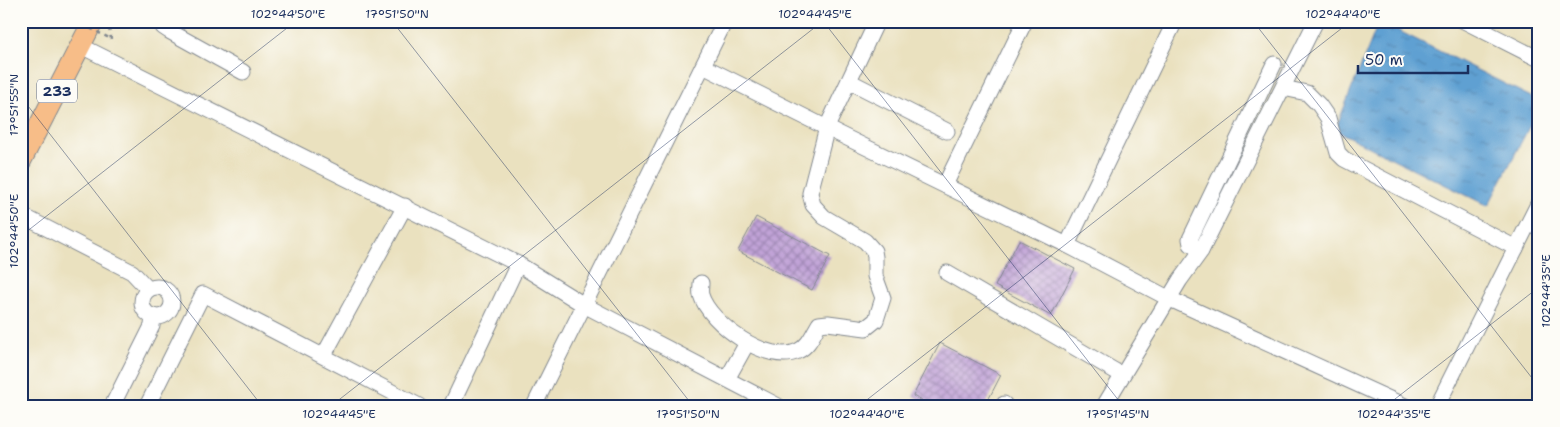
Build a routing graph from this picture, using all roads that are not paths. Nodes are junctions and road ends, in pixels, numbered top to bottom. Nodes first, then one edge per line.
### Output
1 (93, 21) edge
2 (160, 21) edge
3 (725, 21) edge
4 (877, 21) edge
5 (1025, 21) edge
6 (1175, 21) edge
7 (1316, 21) edge
8 (1464, 21) edge
9 (81, 46) junction
10 (1539, 58) edge
11 (1274, 64) dead end
12 (703, 66) junction
13 (243, 72) dead end
14 (849, 81) junction
15 (1282, 88) junction
16 (828, 127) junction
17 (947, 131) dead end
18 (21, 161) edge
19 (945, 185) junction
20 (1539, 202) edge
21 (405, 206) junction
22 (21, 215) edge
23 (1067, 245) junction
24 (1516, 248) junction
25 (1201, 251) junction
26 (518, 264) junction
27 (947, 273) dead end
28 (701, 283) dead end
29 (148, 288) junction
30 (1170, 298) junction
31 (584, 305) junction
32 (153, 316) junction
33 (747, 343) junction
34 (324, 355) junction
35 (1122, 375) junction
36 (726, 379) junction
37 (112, 406) edge
38 (148, 406) edge
39 (419, 406) edge
40 (451, 406) edge
41 (534, 406) edge
42 (778, 406) edge
43 (1104, 406) edge
44 (1405, 406) edge
45 (1437, 406) edge

1 - 9 main road, 233
2 - 13 street
3 - 12 street
4 - 14 street
5 - 19 street
6 - 23 street
7 - 15 street
8 - 10 street
9 - 18 main road, 233
9 - 21 street
11 - 25 street
12 - 16 street
12 - 31 street
14 - 16 street
14 - 17 street
15 - 24 street
15 - 25 street
16 - 19 street
16 - 33 street
19 - 23 street
20 - 24 street
21 - 26 street
21 - 34 street
22 - 29 street
23 - 30 street
24 - 45 street
25 - 30 street
26 - 31 street
26 - 40 street
27 - 35 street
28 - 33 street
29 - 32 street
29 - 32 street
30 - 35 street
30 - 44 street
31 - 36 street
31 - 41 street
32 - 37 street
33 - 36 street
34 - 38 street
34 - 39 street
35 - 43 street
36 - 42 street

